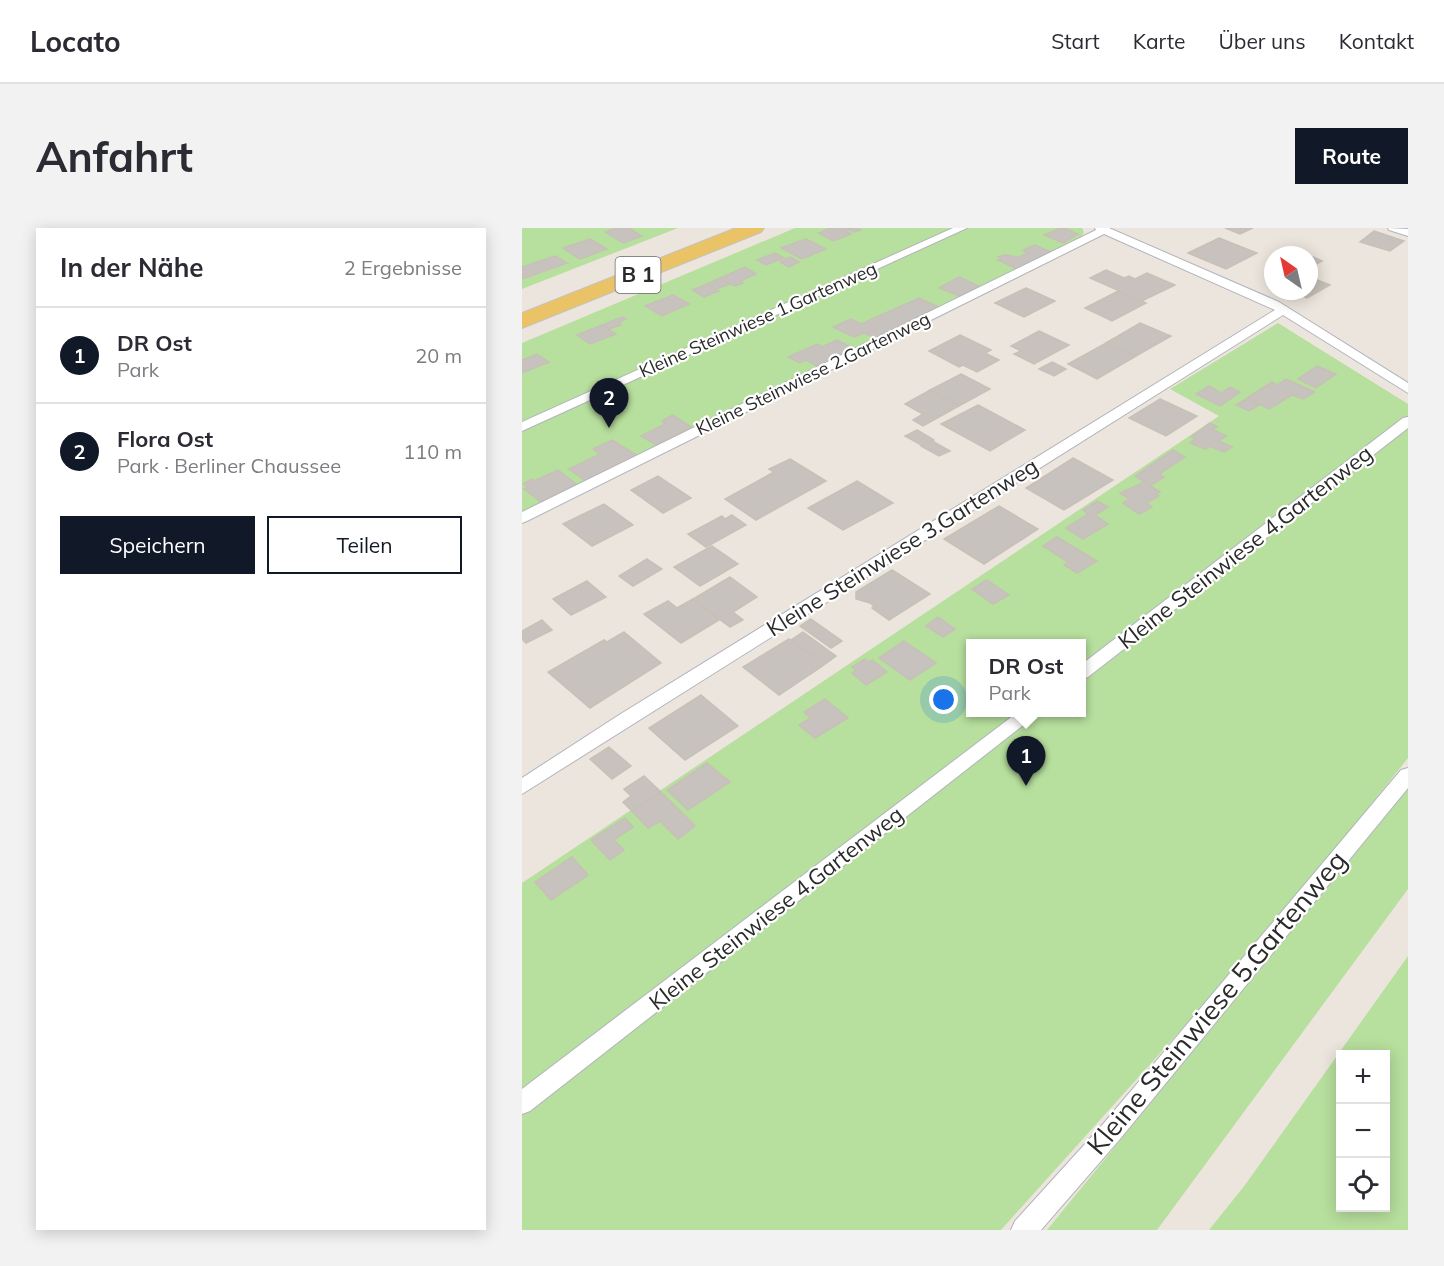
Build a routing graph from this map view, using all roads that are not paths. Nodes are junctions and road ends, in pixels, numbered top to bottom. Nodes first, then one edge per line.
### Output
1 (754, 228) edge
2 (962, 228) edge
3 (1393, 228) edge
4 (1102, 229) edge
5 (1408, 233) edge
6 (1283, 310) junction
7 (522, 321) edge
8 (1408, 389) edge
9 (1408, 421) edge
10 (522, 427) edge
11 (522, 518) edge
12 (1086, 670) edge
13 (1024, 717) edge
14 (1408, 775) edge
15 (522, 787) edge
16 (522, 1103) edge
17 (1024, 1230) edge

1 - 7 main road, B 1
2 - 10 lane, Kleine Steinwiese 1.Gartenweg
3 - 5 lane
4 - 6 lane
4 - 11 lane, Kleine Steinwiese 2.Gartenweg
6 - 8 lane
6 - 15 lane, Kleine Steinwiese 3.Gartenweg
9 - 12 lane, Kleine Steinwiese 4.Gartenweg
13 - 16 lane, Kleine Steinwiese 4.Gartenweg
14 - 17 lane, Kleine Steinwiese 5.Gartenweg

